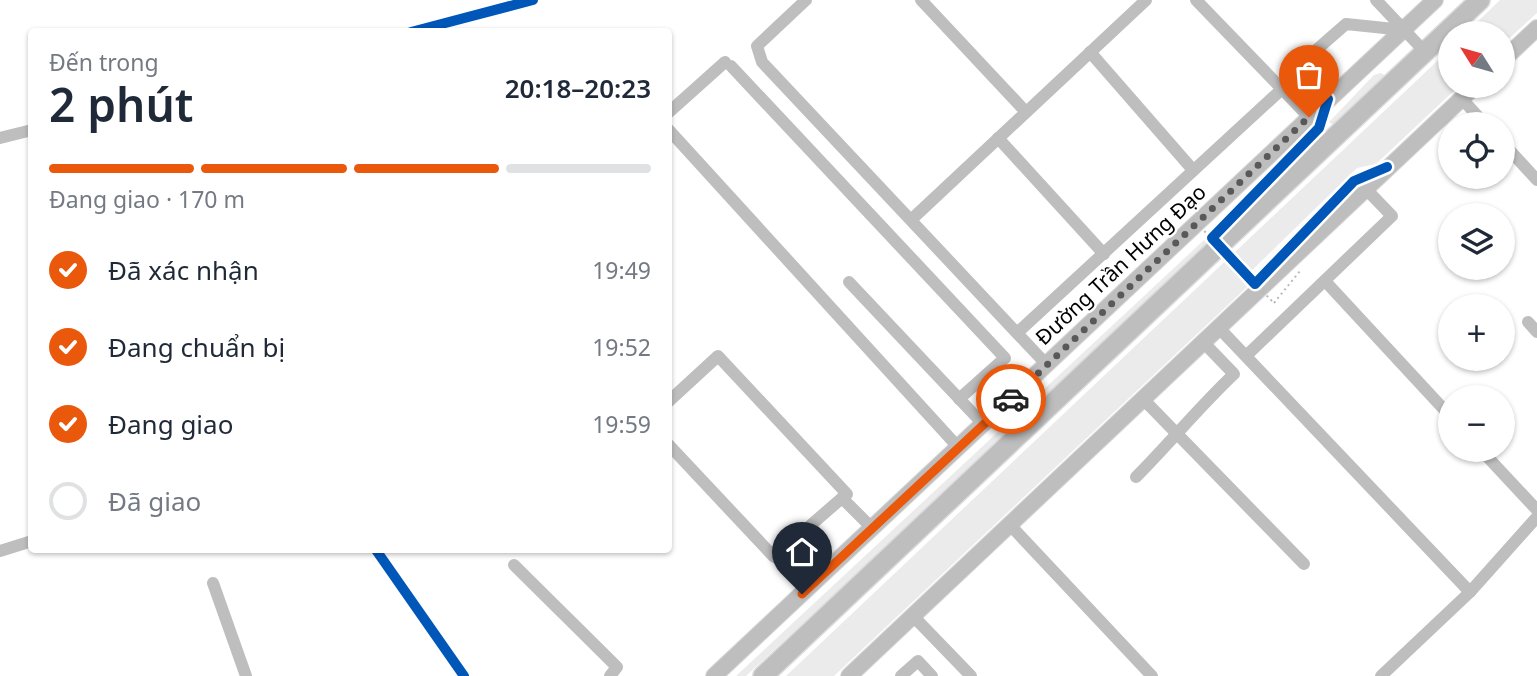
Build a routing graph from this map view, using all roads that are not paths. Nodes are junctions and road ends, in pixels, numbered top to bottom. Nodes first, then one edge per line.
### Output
1 (533, 0) edge
2 (806, 0) edge
3 (921, 0) edge
4 (1146, 0) edge
5 (1196, 0) edge
6 (1376, 0) edge
7 (1434, 0) edge
8 (1480, 0) edge
9 (1131, 5) edge
10 (426, 28) edge
11 (1404, 30) junction
12 (1535, 34) edge
13 (1516, 49) edge
14 (1090, 52) junction
15 (1425, 52) junction
16 (1282, 89) junction
17 (1328, 99) junction
18 (1461, 99) joint
19 (672, 110) edge
20 (1026, 112) junction
21 (1473, 112) edge
22 (1309, 117) junction
23 (28, 131) edge
24 (672, 133) edge
25 (0, 138) edge
26 (998, 138) junction
27 (1515, 157) edge
28 (1387, 167) junction
29 (1193, 170) junction
30 (1537, 180) edge
31 (1365, 188) junction
32 (912, 219) junction
33 (1104, 254) junction
34 (1325, 281) junction
35 (849, 282) dead end
36 (1219, 328) junction
37 (1017, 334) junction
38 (1204, 343) junction
39 (1247, 355) junction
40 (1047, 365) junction
41 (672, 398) edge
42 (959, 399) junction
43 (1144, 400) junction
44 (1438, 403) edge
45 (983, 424) junction
46 (1178, 435) junction
47 (958, 447) junction
48 (672, 448) edge
49 (1493, 462) edge
50 (1136, 477) dead end
51 (842, 498) junction
52 (1537, 510) edge
53 (1537, 517) edge
54 (1010, 525) junction
55 (872, 528) junction
56 (28, 542) edge
57 (0, 551) edge
58 (378, 553) edge
59 (1304, 564) dead end
60 (514, 565) dead end
61 (213, 583) dead end
62 (1470, 592) junction
63 (914, 617) junction
64 (246, 676) edge
65 (464, 676) edge
66 (610, 676) edge
67 (714, 676) edge
68 (763, 676) edge
69 (849, 676) edge
70 (901, 676) edge
71 (932, 676) edge
72 (971, 676) edge
73 (1153, 676) edge
74 (1381, 676) edge

1 - 10 street
2 - 32 street
3 - 20 street
4 - 9 street
5 - 16 street
6 - 11 street
7 - 11 main road, Đường Trần Hưng Đạo
8 - 15 highway
9 - 14 street
11 - 15 street
11 - 16 street
11 - 17 main road, Đường Trần Hưng Đạo
12 - 13 main road
14 - 20 street
14 - 29 street
15 - 68 highway
16 - 22 street
16 - 29 street
17 - 22 main road, Đường Trần Hưng Đạo
17 - 28 street, bridge
18 - 21 street
18 - 28 main road
19 - 42 street
20 - 26 street
22 - 40 main road, Đường Trần Hưng Đạo
23 - 25 street
24 - 47 street
26 - 32 street
26 - 33 street
27 - 30 street
28 - 31 main road
29 - 33 street
31 - 34 street
31 - 36 main road
32 - 37 street
33 - 37 street
34 - 39 street
34 - 44 street
35 - 42 street
36 - 38 main road
36 - 39 street
37 - 40 street
38 - 43 main road
38 - 46 street
39 - 62 street
40 - 45 main road, Đường Trần Hưng Đạo
41 - 51 street
42 - 45 street
43 - 46 street
43 - 54 main road
45 - 47 main road, Đường Trần Hưng Đạo
46 - 50 street
46 - 59 street
47 - 55 main road, Đường Trần Hưng Đạo
48 - 51 street
49 - 52 street
51 - 55 street
53 - 62 street
54 - 63 main road
54 - 73 street
55 - 67 main road, Đường Trần Hưng Đạo
56 - 57 street
58 - 65 street
60 - 66 street
61 - 64 street
62 - 74 street
63 - 69 main road
63 - 72 street
70 - 71 street

